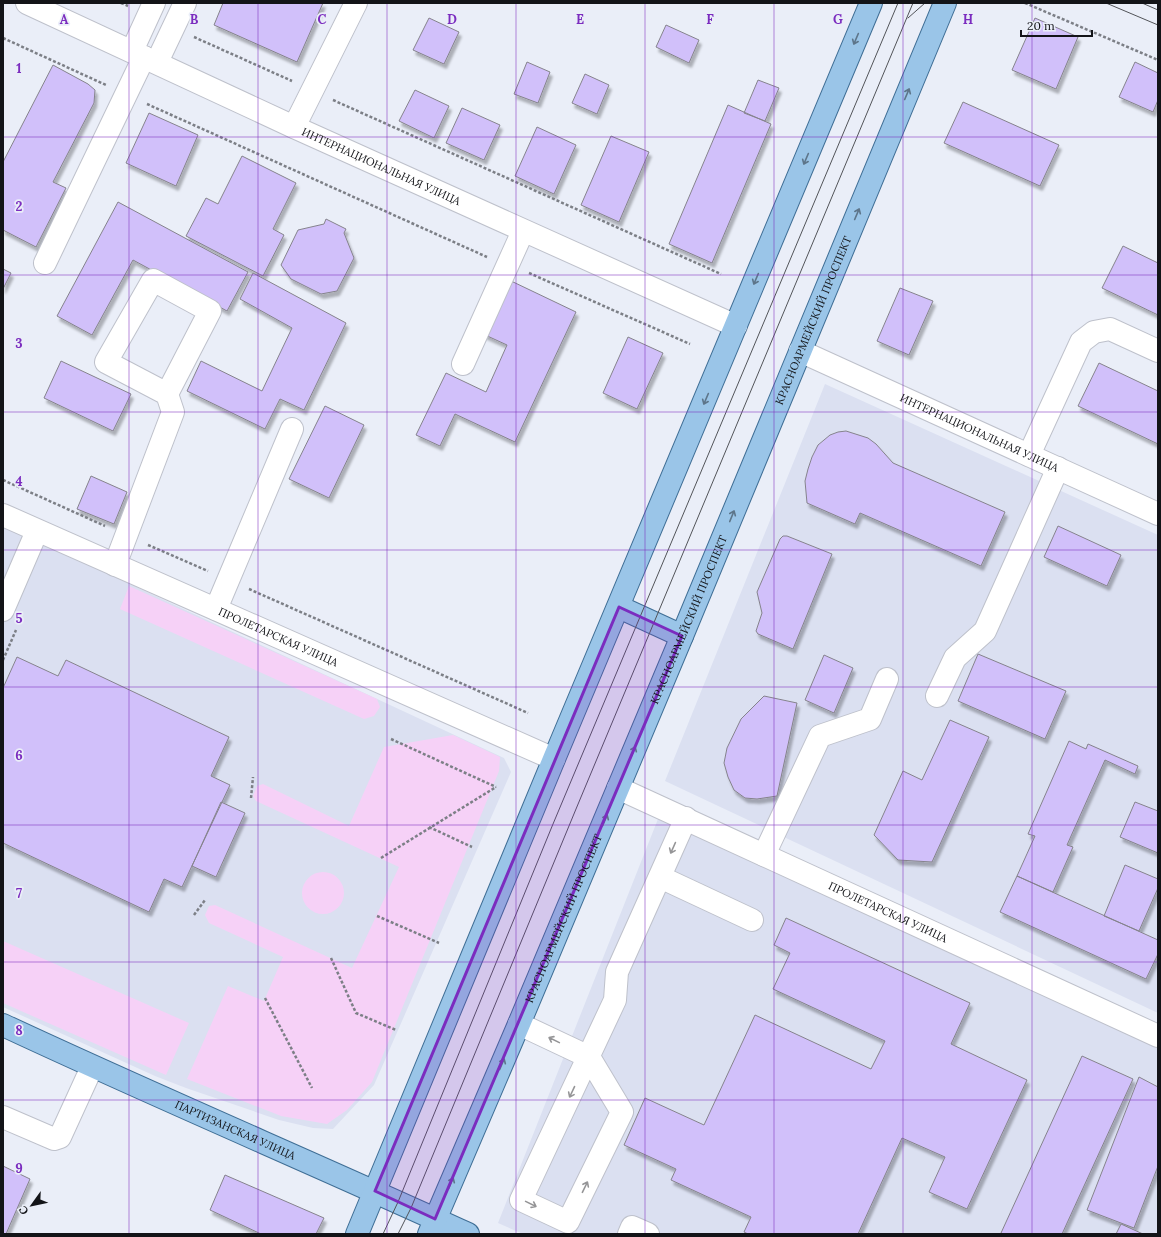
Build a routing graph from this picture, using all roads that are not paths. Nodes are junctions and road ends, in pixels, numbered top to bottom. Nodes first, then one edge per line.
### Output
1 (27, 3) edge
2 (185, 3) edge
3 (356, 3) edge
4 (871, 3) edge
5 (945, 3) edge
6 (152, 9) edge
7 (144, 57) junction
8 (294, 127) junction
9 (523, 230) junction
10 (45, 263) dead end
11 (736, 326) junction
12 (800, 351) junction
13 (1158, 352) edge
14 (463, 364) dead end
15 (167, 394) junction
16 (292, 429) dead end
17 (1029, 455) junction
18 (1058, 468) junction
19 (1158, 514) edge
20 (3, 515) edge
21 (37, 530) junction
22 (115, 565) junction
23 (618, 607) junction
24 (3, 610) edge
25 (216, 610) junction
26 (682, 636) junction
27 (887, 679) dead end
28 (937, 696) dead end
29 (554, 759) junction
30 (618, 788) junction
31 (686, 818) junction
32 (764, 855) junction
33 (660, 877) junction
34 (752, 920) dead end
35 (519, 1024) junction
36 (3, 1025) edge
37 (1158, 1036) edge
38 (589, 1057) junction
39 (92, 1067) junction
40 (3, 1117) edge
41 (375, 1191) junction
42 (432, 1227) edge
43 (357, 1234) edge
44 (468, 1234) edge
45 (629, 1234) edge
46 (648, 1234) edge

1 - 7 street, ИНТЕРНАЦИОНАЛЬНАЯ УЛИЦА
2 - 7 street
3 - 8 street
4 -> 11 main road
12 -> 5 main road, КРАСНОАРМЕЙСКИЙ ПРОСПЕКТ
6 - 7 street
7 - 8 street, ИНТЕРНАЦИОНАЛЬНАЯ УЛИЦА
7 - 10 street
8 - 9 street, ИНТЕРНАЦИОНАЛЬНАЯ УЛИЦА
9 - 11 street, ИНТЕРНАЦИОНАЛЬНАЯ УЛИЦА
9 - 14 street
11 -> 23 main road
12 - 17 street, ИНТЕРНАЦИОНАЛЬНАЯ УЛИЦА
26 -> 12 main road, КРАСНОАРМЕЙСКИЙ ПРОСПЕКТ
13 - 17 street
15 - 15 street
15 - 22 street
16 - 25 street
17 - 18 street, ИНТЕРНАЦИОНАЛЬНАЯ УЛИЦА
18 - 19 street, ИНТЕРНАЦИОНАЛЬНАЯ УЛИЦА
18 - 28 street
20 - 21 street, ПРОЛЕТАРСКАЯ УЛИЦА
21 - 22 street, ПРОЛЕТАРСКАЯ УЛИЦА
21 - 24 street
22 - 25 street, ПРОЛЕТАРСКАЯ УЛИЦА
23 - 26 main road
23 - 29 main road
25 - 29 street, ПРОЛЕТАРСКАЯ УЛИЦА
30 -> 26 main road, КРАСНОАРМЕЙСКИЙ ПРОСПЕКТ
27 - 32 street
29 - 41 main road
30 - 31 street, ПРОЛЕТАРСКАЯ УЛИЦА
35 -> 30 main road, КРАСНОАРМЕЙСКИЙ ПРОСПЕКТ
31 - 32 street, ПРОЛЕТАРСКАЯ УЛИЦА
31 -> 33 street
32 - 37 street, ПРОЛЕТАРСКАЯ УЛИЦА
33 - 34 street
33 - 38 street
38 -> 35 street
42 -> 35 main road, КРАСНОАРМЕЙСКИЙ ПРОСПЕКТ
36 - 39 main road, ПАРТИЗАНСКАЯ УЛИЦА
38 -> 38 street
39 - 40 street
39 - 41 main road, ПАРТИЗАНСКАЯ УЛИЦА
41 - 42 main road, ПАРТИЗАНСКАЯ УЛИЦА
41 - 43 main road
42 - 44 main road, ПАРТИЗАНСКАЯ УЛИЦА
45 - 46 street

